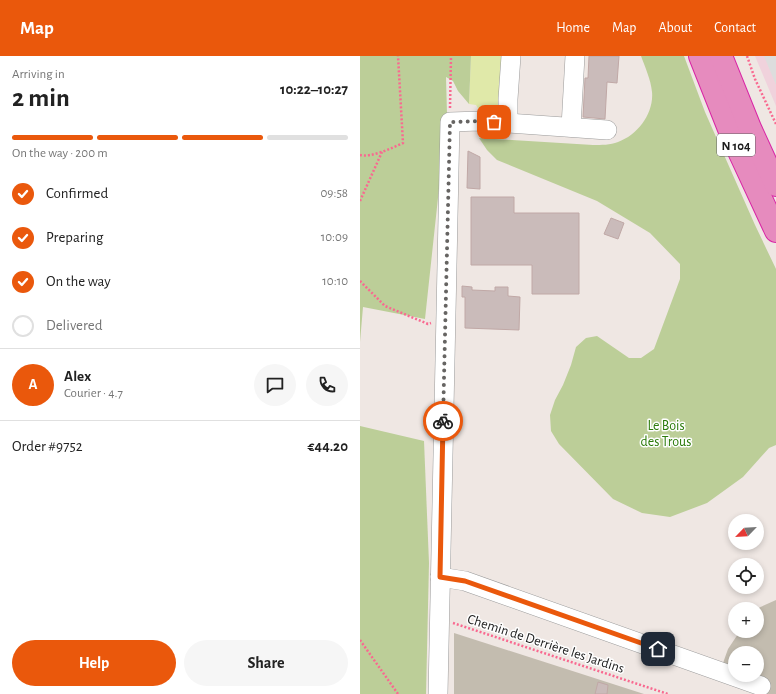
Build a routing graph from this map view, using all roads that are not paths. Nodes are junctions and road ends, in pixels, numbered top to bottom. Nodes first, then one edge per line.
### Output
1 (511, 56) edge
2 (575, 56) edge
3 (700, 56) edge
4 (721, 56) edge
5 (508, 123) junction
6 (571, 127) junction
7 (607, 130) dead end
8 (776, 185) edge
9 (776, 232) edge
10 (440, 577) junction
11 (761, 686) dead end
12 (438, 694) edge

1 - 5 street
2 - 6 street
3 - 9 highway, N 104
4 - 8 highway, N 104
5 - 6 street
5 - 10 street
6 - 7 street
10 - 11 street
10 - 12 street

